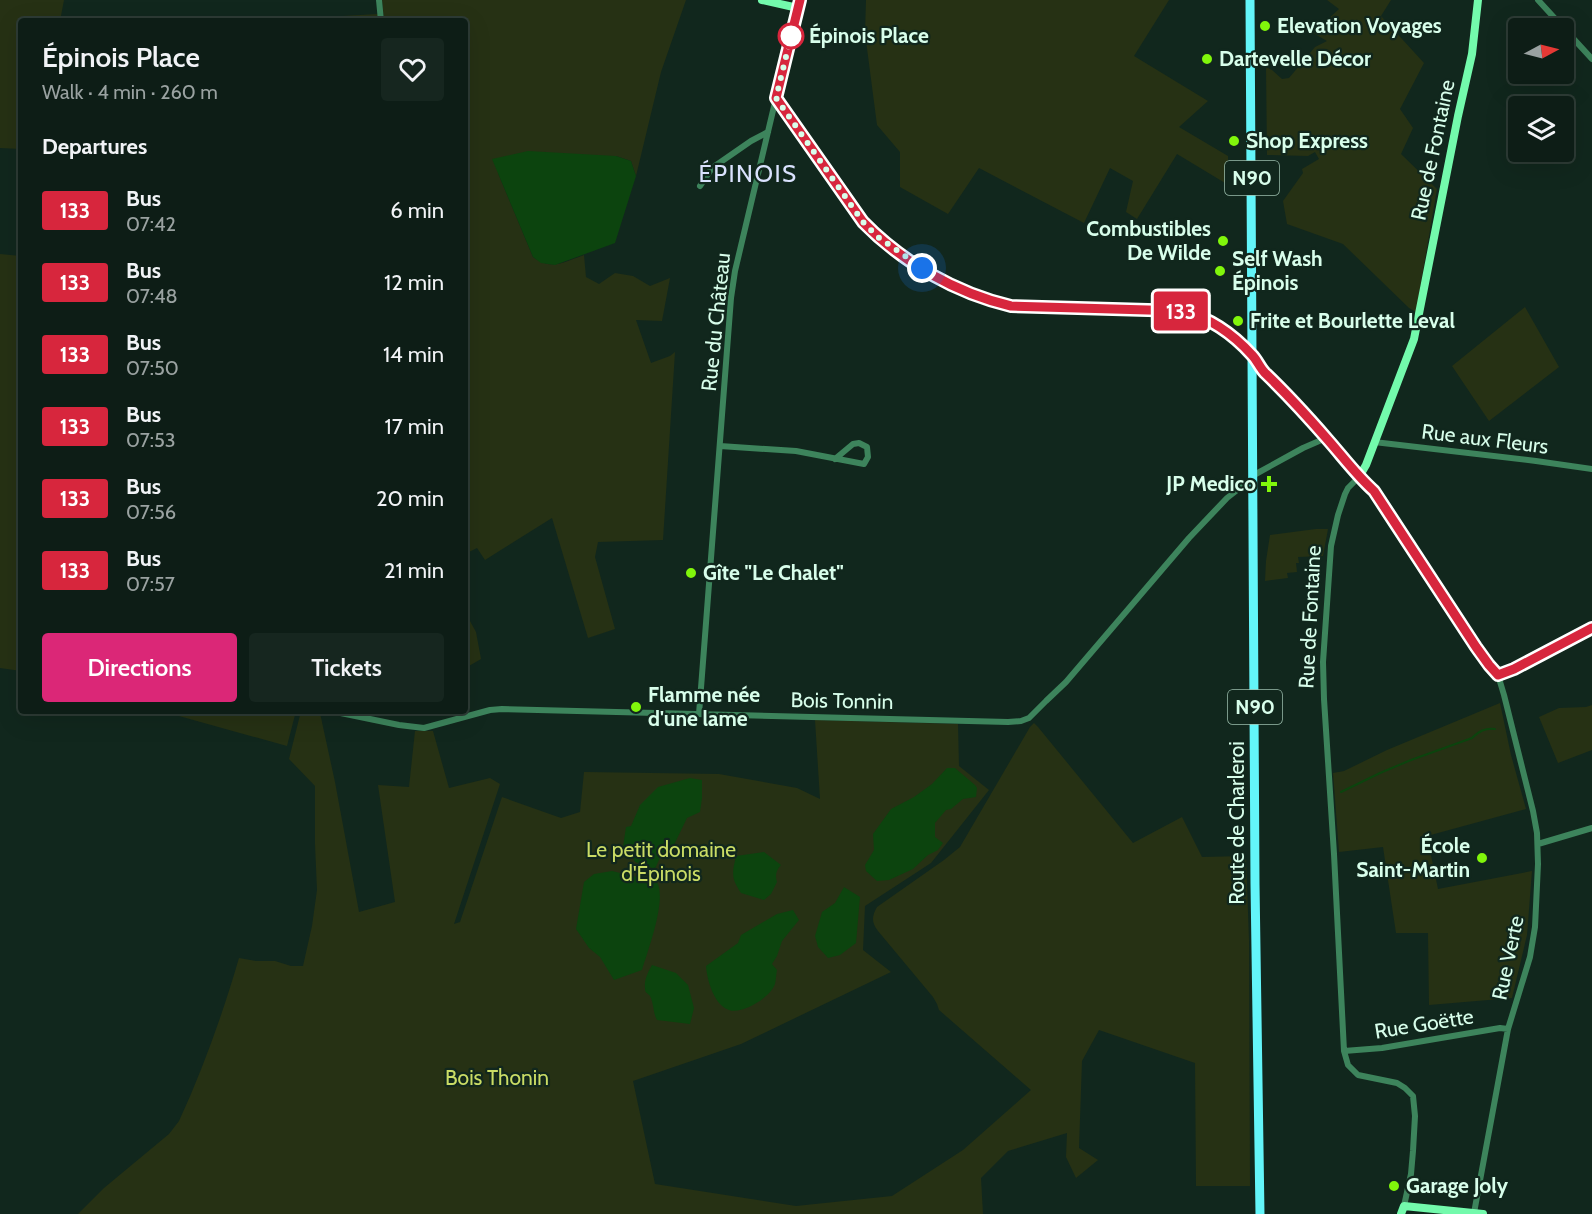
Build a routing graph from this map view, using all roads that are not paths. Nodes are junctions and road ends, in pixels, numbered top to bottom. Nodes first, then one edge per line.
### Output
1 (379, 0) edge
2 (762, 0) edge
3 (1250, 0) edge
4 (1478, 0) edge
5 (1538, 0) edge
6 (799, 4) edge
7 (381, 18) edge
8 (1592, 59) edge
9 (776, 98) junction
10 (768, 132) junction
11 (700, 186) dead end
12 (1253, 356) junction
13 (1326, 438) junction
14 (1374, 442) junction
15 (720, 446) junction
16 (835, 459) junction
17 (1592, 469) edge
18 (1359, 477) junction
19 (1254, 480) junction
20 (1592, 628) edge
21 (1498, 675) junction
22 (346, 714) edge
23 (699, 714) junction
24 (1592, 828) edge
25 (1538, 844) junction
26 (1508, 1029) junction
27 (1344, 1051) junction
28 (1402, 1210) edge
29 (1260, 1214) edge
30 (1479, 1214) edge

1 - 7 street
2 - 6 street
3 - 12 main road, Route de Charleroi / N90
4 - 14 street, Rue de Fontaine
5 - 8 street
6 - 9 street
9 - 10 street, Rue du Château
9 - 12 street
10 - 11 street
10 - 15 street, Rue du Château
12 - 13 street
12 - 19 main road, Route de Charleroi / N90
13 - 18 street
13 - 19 street, Bois Tonnin
14 - 17 street, Rue aux Fleurs
14 - 18 street, Rue de Fontaine
15 - 16 street
15 - 23 street, Rue du Château
16 - 16 street
18 - 21 street
18 - 27 street, Rue de Fontaine
19 - 23 street, Bois Tonnin
19 - 29 main road, Route de Charleroi / N90
20 - 21 street
21 - 25 street, Rue Verte
22 - 23 street, Bois Tonnin
24 - 25 street
25 - 26 street, Rue Verte
26 - 27 street, Rue Goëtte
26 - 30 street, Rue Verte
27 - 28 street, Rue de Fontaine
28 - 30 street

